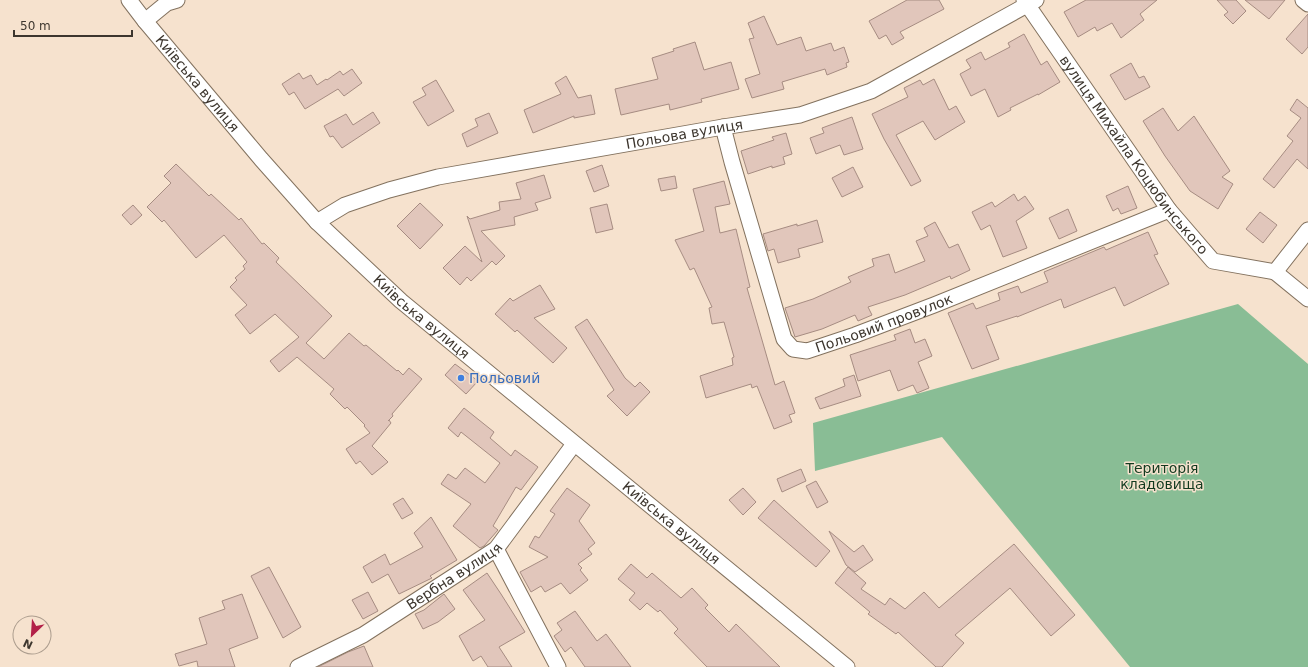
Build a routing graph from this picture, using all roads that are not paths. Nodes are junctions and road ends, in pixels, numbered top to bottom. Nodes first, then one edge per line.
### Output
1 (129, 0) edge
2 (177, 0) edge
3 (1303, 0) edge
4 (1029, 2) edge
5 (1308, 4) edge
6 (145, 21) junction
7 (723, 126) junction
8 (1169, 210) junction
9 (317, 222) junction
10 (1308, 230) edge
11 (1275, 272) junction
12 (1308, 299) edge
13 (574, 444) junction
14 (496, 549) junction
15 (298, 667) edge
16 (558, 667) edge
17 (846, 667) edge

1 - 6 street, Київська вулиця
2 - 6 street
3 - 5 street
4 - 7 street, Польова вулиця
4 - 8 street, вулиця Михайла Коцюбинського
6 - 9 street, Київська вулиця
7 - 8 street, Польовий провулок
7 - 9 street, Польова вулиця
8 - 11 street, вулиця Михайла Коцюбинського
9 - 13 street, Київська вулиця
10 - 11 street
11 - 12 street, вулиця Михайла Коцюбинського
13 - 14 street, Вербна вулиця
13 - 17 street, Київська вулиця
14 - 15 street, Вербна вулиця
14 - 16 street

